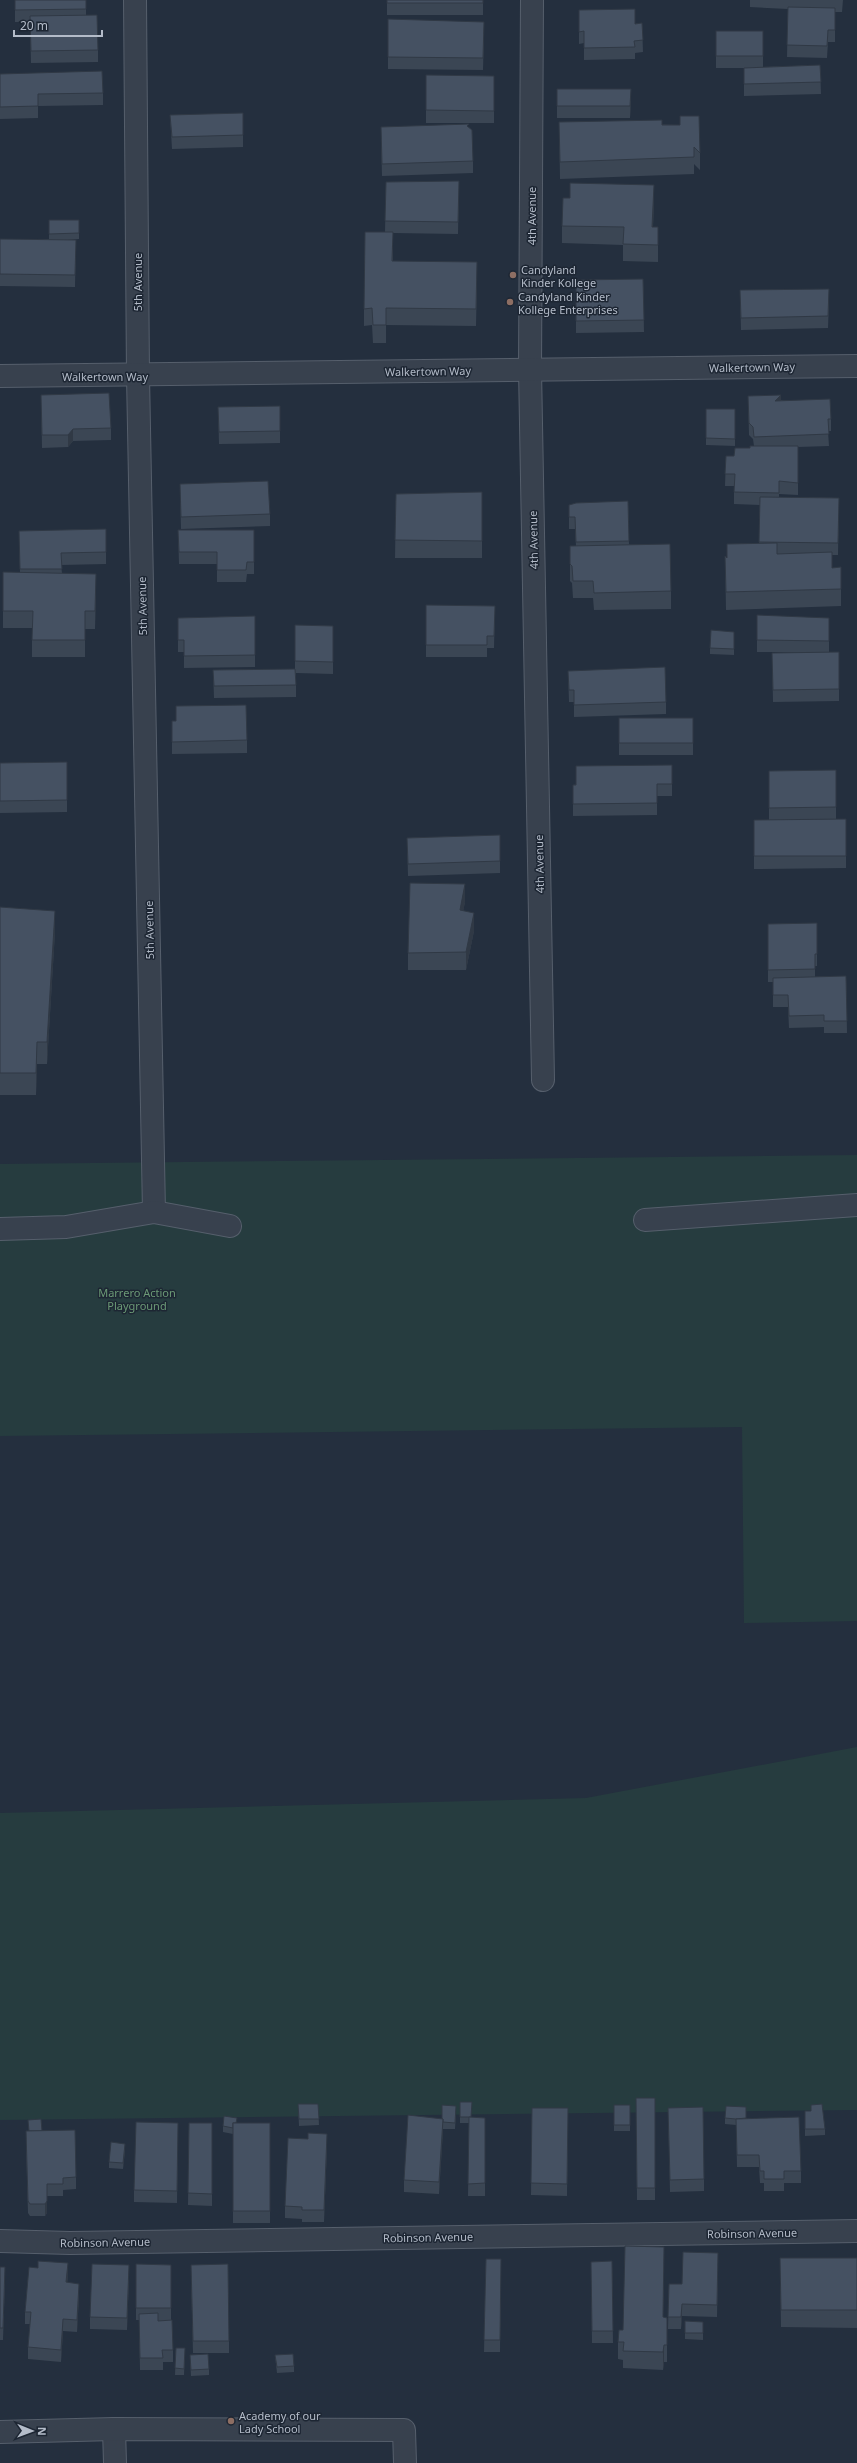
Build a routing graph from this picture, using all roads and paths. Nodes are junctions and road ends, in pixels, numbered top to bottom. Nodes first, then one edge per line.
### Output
1 (135, 0) edge
2 (532, 0) edge
3 (857, 366) edge
4 (530, 369) junction
5 (0, 376) edge
6 (138, 376) junction
7 (543, 1080) dead end
8 (857, 1206) edge
9 (154, 1212) junction
10 (645, 1220) dead end
11 (230, 1226) dead end
12 (0, 1229) edge
13 (857, 2231) edge
14 (0, 2242) edge
15 (114, 2429) junction
16 (0, 2432) edge
17 (115, 2463) edge
18 (405, 2463) edge

1 - 6 street, 5th Avenue
2 - 4 street, 4th Avenue
3 - 4 street, Walkertown Way
4 - 6 street, Walkertown Way
4 - 7 street, 4th Avenue
5 - 6 street, Walkertown Way
6 - 9 street, 5th Avenue
8 - 10 street
9 - 11 street
9 - 12 street
13 - 14 street, Robinson Avenue
15 - 16 street
15 - 17 street
15 - 18 street

